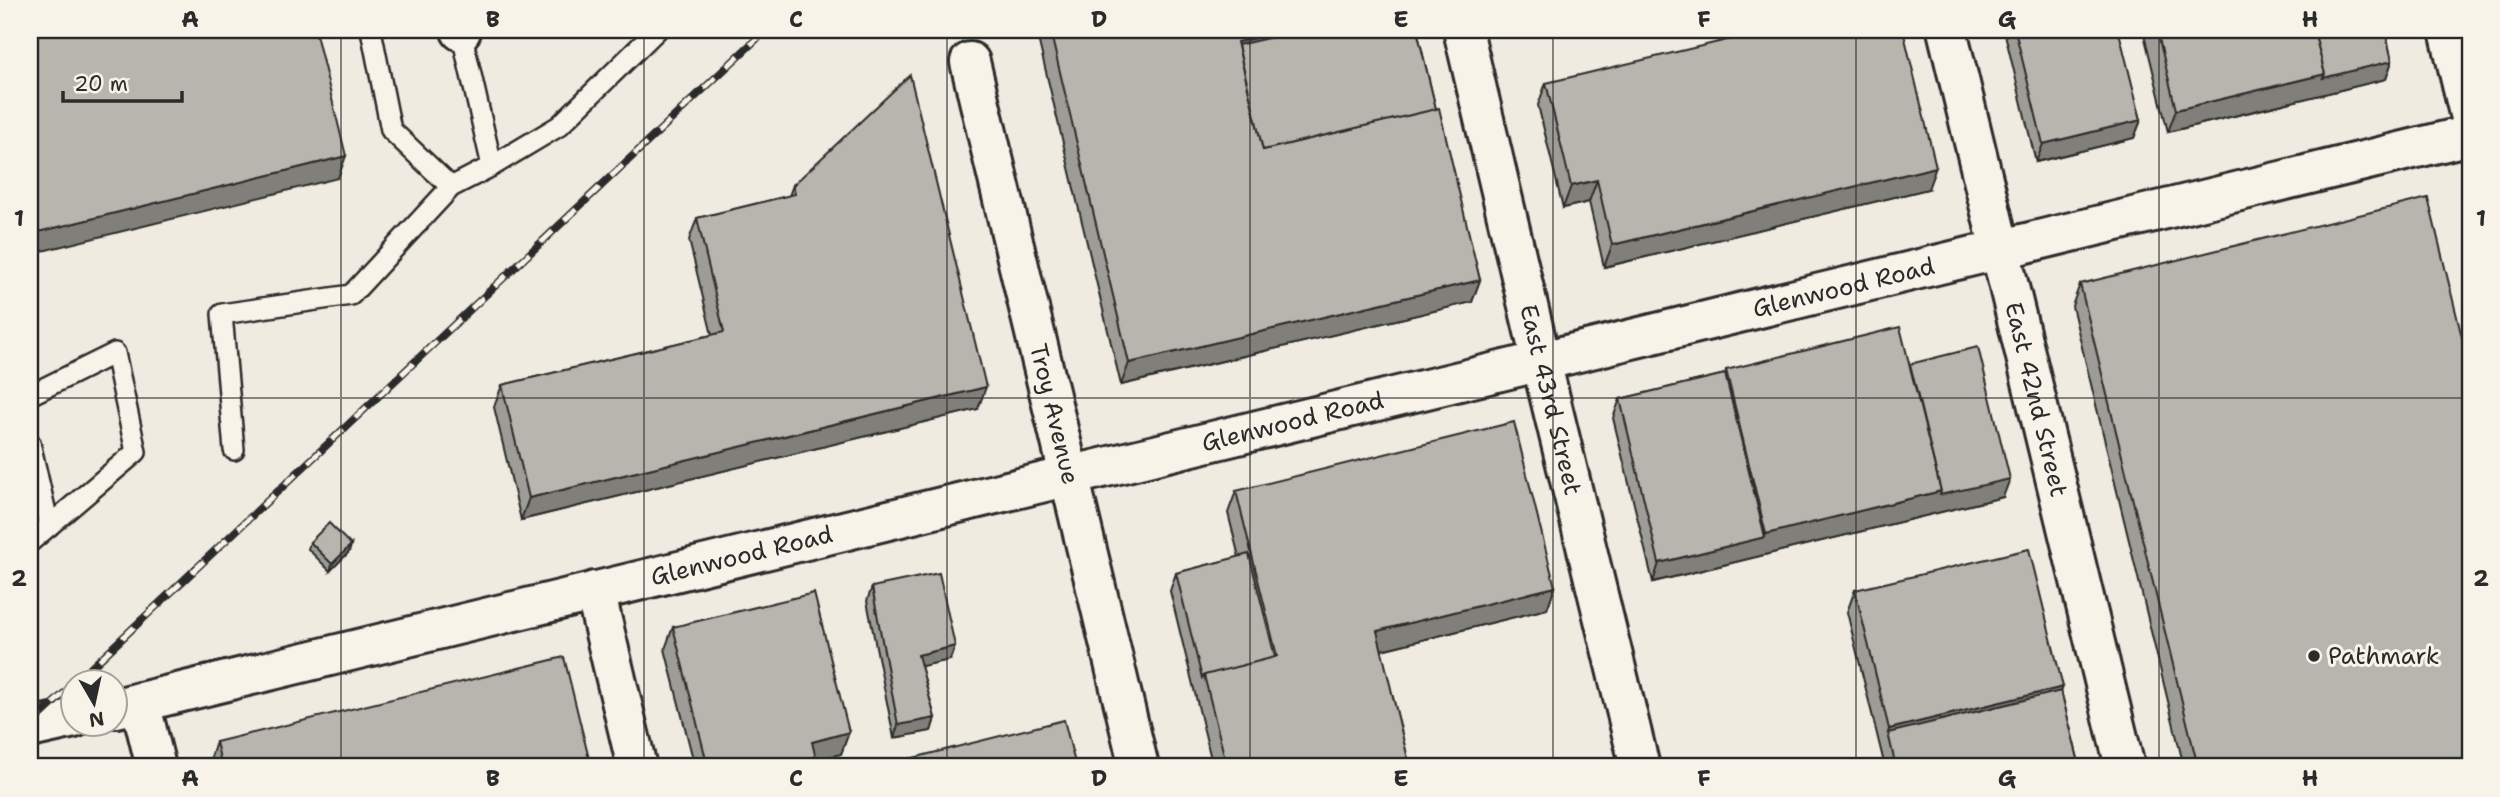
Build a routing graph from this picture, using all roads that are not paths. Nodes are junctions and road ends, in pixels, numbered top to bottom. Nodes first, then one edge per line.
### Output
1 (371, 30) edge
2 (461, 30) edge
3 (657, 30) edge
4 (1463, 30) edge
5 (1947, 30) edge
6 (2449, 30) edge
7 (970, 62) dead end
8 (2470, 118) edge
9 (2470, 135) edge
10 (492, 166) junction
11 (452, 187) junction
12 (1999, 250) junction
13 (1541, 361) junction
14 (30, 395) edge
15 (30, 443) edge
16 (234, 450) dead end
17 (1068, 476) junction
18 (48, 526) junction
19 (30, 542) edge
20 (595, 591) junction
21 (130, 705) edge
22 (130, 709) edge
23 (60, 721) edge
24 (30, 728) edge
25 (156, 767) edge
26 (637, 767) edge
27 (1139, 767) edge
28 (1640, 767) edge
29 (2125, 767) edge

1 - 11 lane
2 - 10 lane
3 - 10 lane
4 - 13 street, East 43rd Street
5 - 12 street, East 42nd Street
6 - 8 street
7 - 17 street, Troy Avenue
9 - 12 street, Glenwood Road
10 - 11 lane
11 - 16 lane
12 - 13 street, Glenwood Road
12 - 29 street, East 42nd Street
13 - 17 street, Glenwood Road
13 - 28 street, East 43rd Street
14 - 18 lane
15 - 18 lane
17 - 20 street, Glenwood Road
17 - 27 street, Troy Avenue
18 - 19 lane
20 - 21 street, Glenwood Road
20 - 26 street
22 - 25 street
23 - 24 street

